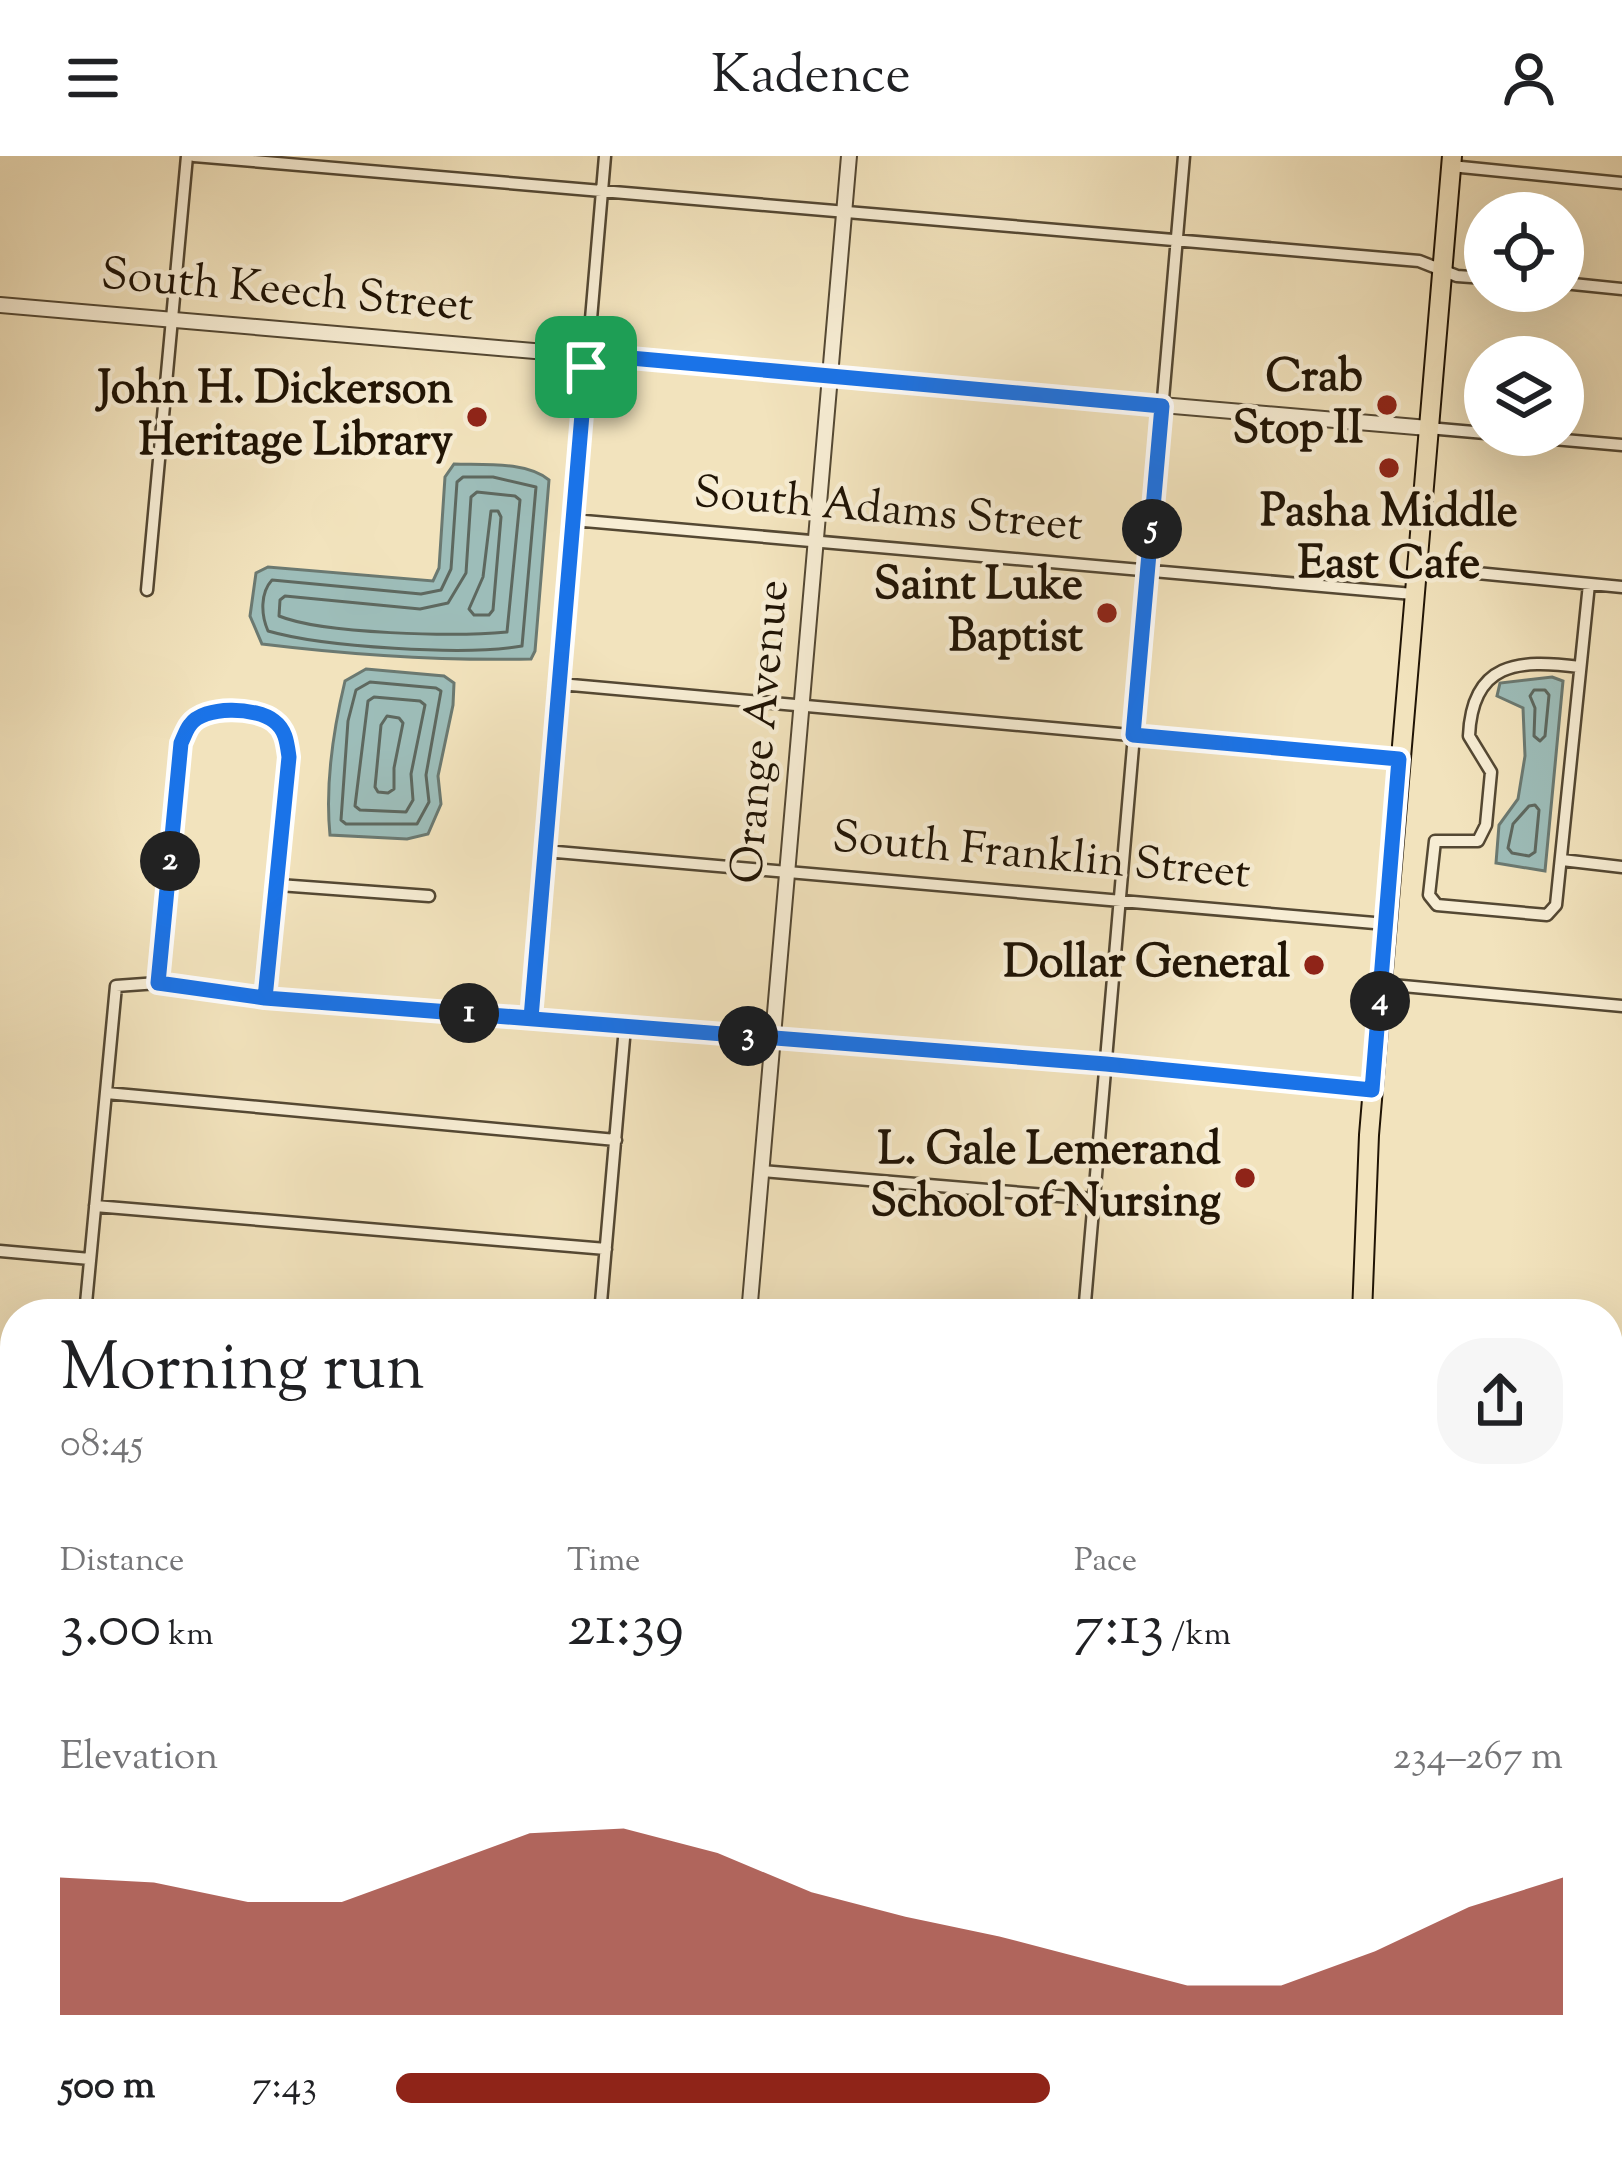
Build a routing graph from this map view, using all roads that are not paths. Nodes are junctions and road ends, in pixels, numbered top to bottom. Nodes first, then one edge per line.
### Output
1 (190, 156) edge
2 (605, 156) edge
3 (849, 156) edge
4 (1184, 156) edge
5 (1451, 161) edge
6 (1622, 183) edge
7 (602, 191) junction
8 (844, 211) junction
9 (1177, 240) junction
10 (1441, 269) junction
11 (1464, 277) edge
12 (1584, 285) edge
13 (1622, 289) edge
14 (0, 305) edge
15 (171, 319) junction
16 (586, 354) junction
17 (830, 376) junction
18 (1162, 406) junction
19 (1428, 428) junction
20 (1464, 431) edge
21 (1584, 442) edge
22 (1622, 445) edge
23 (573, 520) junction
24 (816, 542) junction
25 (1415, 568) junction
26 (1148, 571) junction
27 (1589, 584) junction
28 (1622, 586) edge
29 (147, 590) dead end
30 (1413, 594) junction
31 (1580, 667) junction
32 (560, 684) junction
33 (802, 707) junction
34 (1133, 735) junction
35 (1399, 759) junction
36 (545, 851) junction
37 (1562, 860) junction
38 (1622, 867) edge
39 (787, 871) junction
40 (279, 885) junction
41 (429, 896) dead end
42 (1120, 900) junction
43 (1386, 924) junction
44 (158, 983) junction
45 (1381, 984) junction
46 (265, 998) junction
47 (1622, 1006) edge
48 (531, 1018) junction
49 (625, 1028) junction
50 (773, 1038) junction
51 (1106, 1064) junction
52 (1372, 1090) junction
53 (106, 1093) junction
54 (616, 1140) junction
55 (761, 1171) junction
56 (1094, 1199) junction
57 (95, 1206) junction
58 (606, 1249) junction
59 (0, 1252) edge
60 (91, 1259) junction
61 (87, 1299) edge
62 (601, 1299) edge
63 (750, 1299) edge
64 (1085, 1299) edge
65 (1363, 1299) edge

1 - 7 street
1 - 15 street
2 - 7 street
3 - 8 street, Orange Avenue
4 - 9 street
5 - 6 street
5 - 10 main road
7 - 8 street
7 - 16 street
8 - 9 street
8 - 17 street, Orange Avenue
9 - 10 street
9 - 18 street
10 - 11 street
10 - 19 main road
12 - 13 street
14 - 15 street, South Keech Street
15 - 16 street, South Keech Street
15 - 29 street
16 - 17 street, South Keech Street
16 - 23 street
17 - 18 street, South Keech Street
17 - 24 street, Orange Avenue
18 - 19 street, South Keech Street
18 - 26 street
19 - 20 street
19 - 25 main road
21 - 22 street
23 - 24 street, South Adams Street
23 - 32 street
24 - 26 street, South Adams Street
24 - 33 street, Orange Avenue
25 - 27 street
25 - 30 main road
26 - 30 street, South Adams Street
26 - 34 street
27 - 28 street
27 - 31 street
30 - 35 main road
31 - 37 street
31 - 37 street
32 - 33 street
32 - 36 street
33 - 34 street
33 - 39 street, Orange Avenue
34 - 35 street
34 - 42 street
35 - 43 main road
36 - 39 street, South Franklin Street
36 - 48 street
37 - 38 street
39 - 42 street, South Franklin Street
39 - 50 street, Orange Avenue
40 - 41 street
40 - 44 street
40 - 46 street
42 - 43 street, South Franklin Street
42 - 51 street
43 - 45 main road
44 - 46 street
44 - 53 street
45 - 47 street
45 - 52 main road
46 - 48 street
48 - 49 street
49 - 50 street
49 - 54 street
50 - 51 street
50 - 55 street, Orange Avenue
51 - 52 street
51 - 56 street
52 - 65 main road
53 - 54 street
53 - 57 street
54 - 58 street
55 - 56 street
55 - 63 street, Orange Avenue
56 - 64 street
57 - 58 street
57 - 60 street
58 - 62 street
59 - 60 street
60 - 61 street

